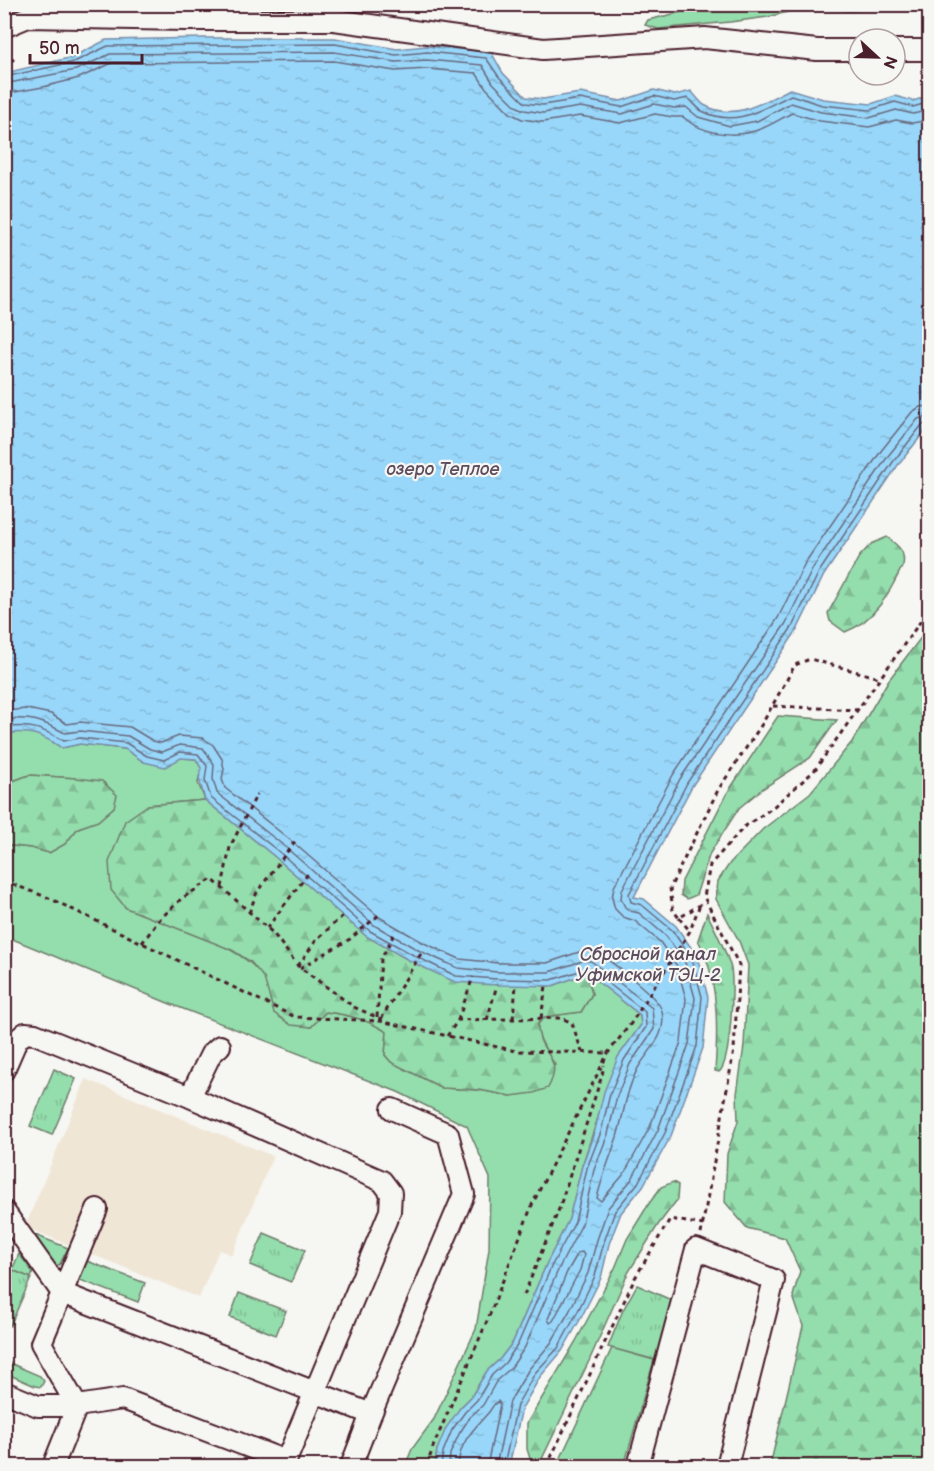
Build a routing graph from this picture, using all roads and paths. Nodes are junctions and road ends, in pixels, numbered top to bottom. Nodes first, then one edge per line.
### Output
1 (4, 27) edge
2 (847, 50) edge
3 (907, 50) edge
4 (930, 50) edge
5 (14, 59) dead end
6 (4, 66) edge
7 (930, 608) edge
8 (880, 678) junction
9 (772, 705) junction
10 (858, 710) junction
11 (257, 794) dead end
12 (296, 840) dead end
13 (310, 871) dead end
14 (4, 881) edge
15 (222, 888) junction
16 (705, 899) junction
17 (700, 904) junction
18 (249, 913) junction
19 (346, 913) dead end
20 (380, 914) dead end
21 (679, 918) junction
22 (267, 928) junction
23 (690, 930) junction
24 (394, 934) dead end
25 (142, 943) junction
26 (422, 952) dead end
27 (299, 967) junction
28 (473, 977) dead end
29 (496, 985) dead end
30 (516, 985) dead end
31 (546, 986) dead end
32 (379, 1018) junction
33 (541, 1018) junction
34 (513, 1019) junction
35 (458, 1020) junction
36 (487, 1020) junction
37 (390, 1023) junction
38 (447, 1036) junction
39 (220, 1046) dead end
40 (582, 1052) junction
41 (608, 1053) junction
42 (604, 1061) junction
43 (4, 1070) edge
44 (190, 1097) junction
45 (392, 1109) dead end
46 (97, 1209) dead end
47 (4, 1210) edge
48 (703, 1225) junction
49 (696, 1249) junction
50 (62, 1293) junction
51 (524, 1295) dead end
52 (4, 1392) edge
53 (315, 1392) junction
54 (77, 1406) junction
55 (371, 1414) junction
56 (290, 1465) edge
57 (53, 1467) edge
58 (351, 1467) edge
59 (427, 1467) edge
60 (547, 1467) edge
61 (638, 1467) edge
62 (727, 1467) edge

1 - 2 lane
3 - 4 lane
5 - 6 path
7 - 8 path
8 - 9 path
8 - 10 path
9 - 10 path
9 - 21 path
10 - 16 path
11 - 15 path
12 - 18 path
13 - 22 path
14 - 25 path
15 - 18 path
15 - 25 path
16 - 17 path
16 - 48 path
17 - 21 path
17 - 23 path
18 - 22 path
19 - 27 path
20 - 27 path
21 - 23 path
22 - 27 path
23 - 41 path
24 - 32 path
25 - 37 path
26 - 32 path
27 - 32 path
28 - 35 path
29 - 36 path
30 - 34 path
31 - 33 path
32 - 37 path
33 - 34 path
33 - 40 path
34 - 36 path
35 - 36 path
35 - 38 path
37 - 38 path
38 - 40 path
39 - 44 lane
40 - 41 path
41 - 42 path
42 - 51 path
42 - 59 path
43 - 44 lane
44 - 53 lane
45 - 55 lane
46 - 50 lane
47 - 50 lane
48 - 49 path
48 - 60 path
49 - 61 lane
49 - 62 lane
50 - 53 lane
50 - 54 lane
52 - 54 lane
53 - 55 lane
53 - 56 lane
54 - 56 lane
54 - 57 lane
55 - 58 lane

